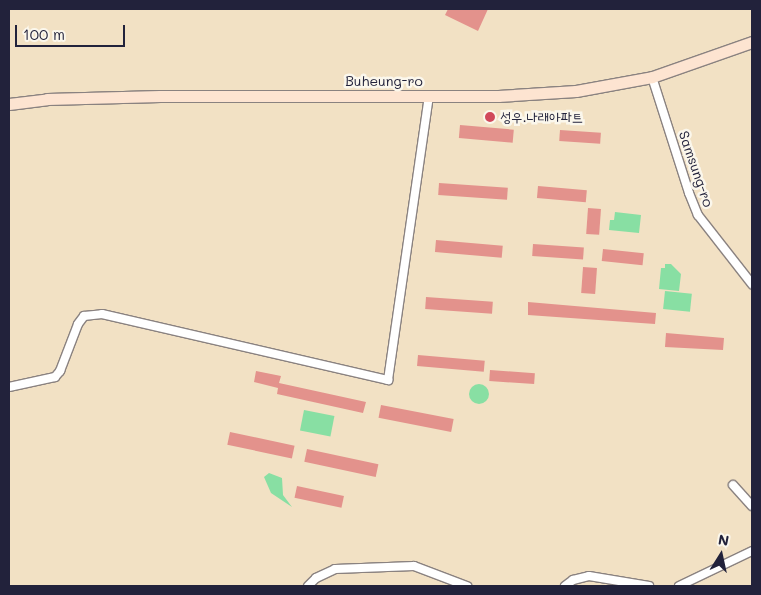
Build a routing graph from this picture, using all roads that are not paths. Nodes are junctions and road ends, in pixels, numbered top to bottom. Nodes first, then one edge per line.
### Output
1 (752, 42) edge
2 (652, 77) junction
3 (429, 96) junction
4 (9, 104) edge
5 (752, 284) edge
6 (9, 387) edge
7 (733, 485) dead end
8 (752, 506) edge
9 (752, 551) edge
10 (308, 586) edge
11 (467, 586) edge
12 (565, 586) edge
13 (649, 586) edge
14 (679, 586) edge

1 - 2 main road, Buheung-ro
2 - 3 main road, Buheung-ro
2 - 5 street, Samsung-ro
3 - 4 main road, Buheung-ro
3 - 6 street
7 - 8 street
9 - 14 street
10 - 11 street
12 - 13 street

